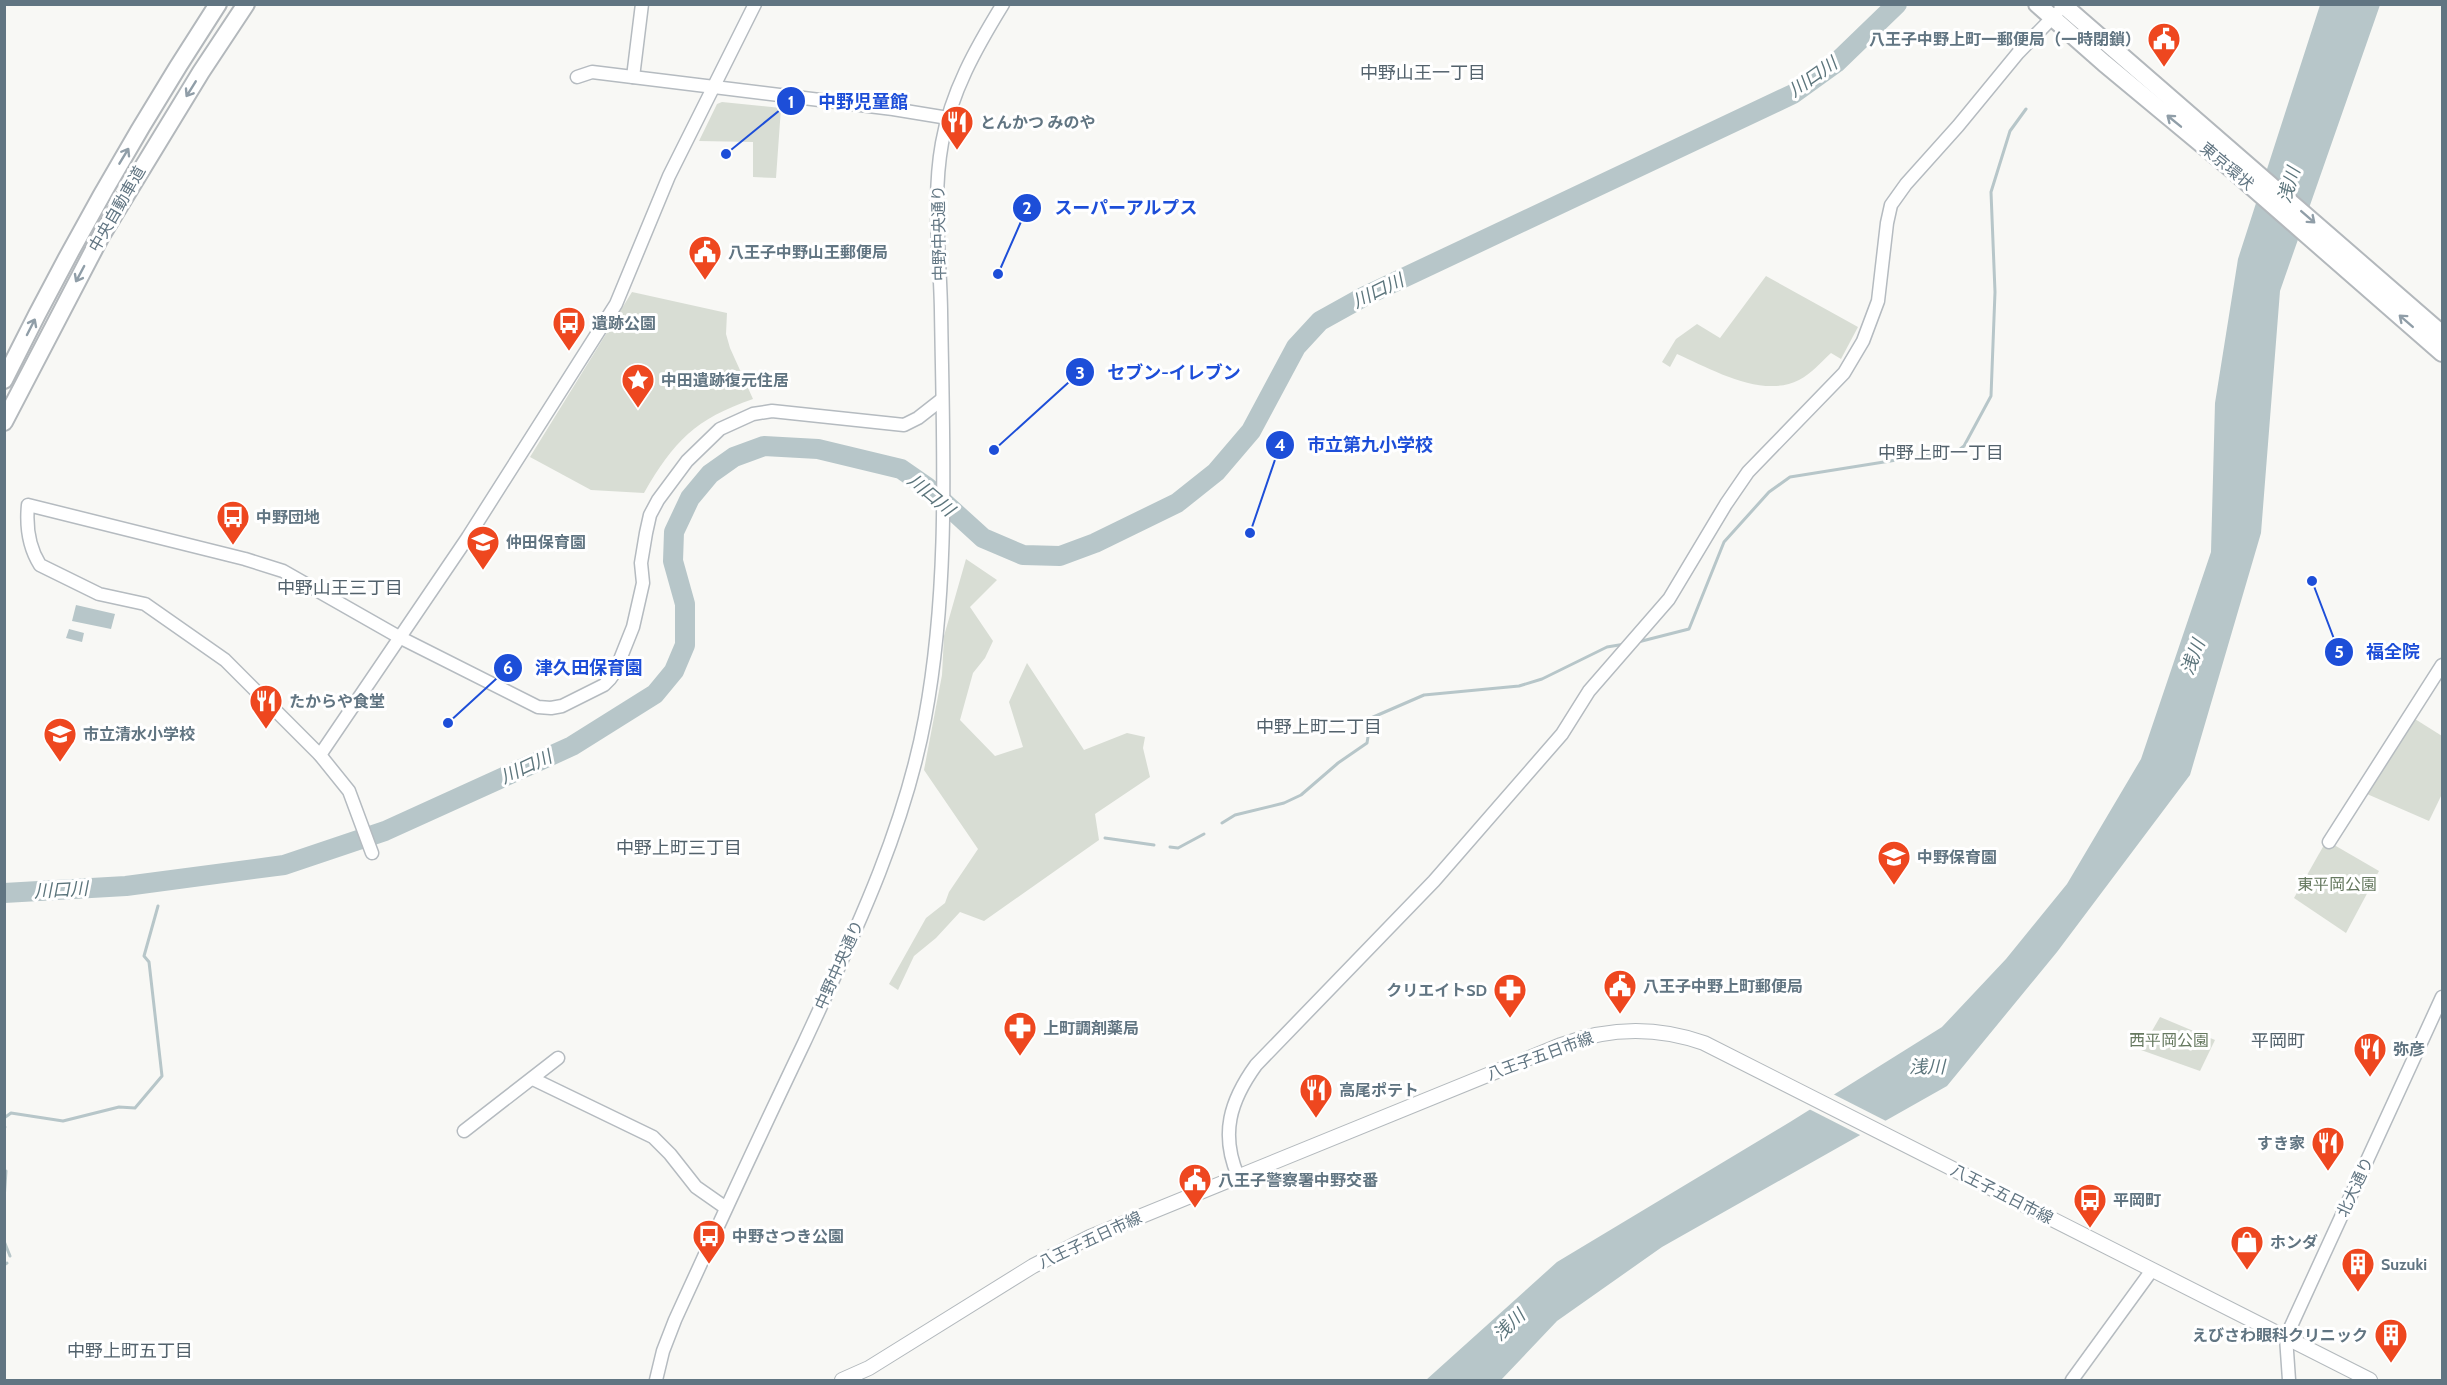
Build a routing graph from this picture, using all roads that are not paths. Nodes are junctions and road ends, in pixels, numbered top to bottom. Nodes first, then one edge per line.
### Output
1 (218, 4) edge
2 (246, 4) edge
3 (642, 4) edge
4 (755, 4) edge
5 (1003, 4) edge
6 (2037, 4) edge
7 (2060, 10) edge
8 (577, 77) dead end
9 (633, 77) junction
10 (711, 88) junction
11 (948, 118) junction
12 (2371, 280) junction
13 (2442, 334) edge
14 (2442, 353) edge
15 (4, 380) edge
16 (941, 400) junction
17 (4, 422) edge
18 (399, 637) junction
19 (2442, 665) edge
20 (320, 755) junction
21 (2329, 842) dead end
22 (372, 851) dead end
23 (2442, 997) edge
24 (558, 1058) dead end
25 (533, 1079) junction
26 (464, 1131) dead end
27 (1238, 1176) junction
28 (726, 1208) junction
29 (2152, 1270) junction
30 (2286, 1337) junction
31 (656, 1380) edge
32 (842, 1380) edge
33 (2072, 1380) edge
34 (2289, 1380) edge
35 (2370, 1380) edge

15 -> 1 highway, 中央自動車道
2 -> 17 highway, 中央自動車道
3 - 9 street
4 - 10 street
5 - 11 street, 中野中央通り
6 - 7 highway, 東京環状
7 - 12 highway, 東京環状
7 - 27 street
8 - 9 street
9 - 10 street
10 - 11 street
10 - 18 street
11 - 16 street, 中野中央通り
12 - 13 highway, 東京環状
14 -> 12 highway, 東京環状
16 - 18 street
16 - 28 street, 中野中央通り
18 - 20 street
18 - 20 street
19 - 21 street
20 - 22 street
23 - 30 street, 北大通り
24 - 25 street
25 - 26 street
25 - 28 street
27 - 29 main road, 八王子五日市線
27 - 32 main road, 八王子五日市線
28 - 31 street, 中野中央通り
29 - 30 main road, 八王子五日市線
29 - 33 street
30 - 34 street, 北大通り
30 - 35 main road, 八王子五日市線

